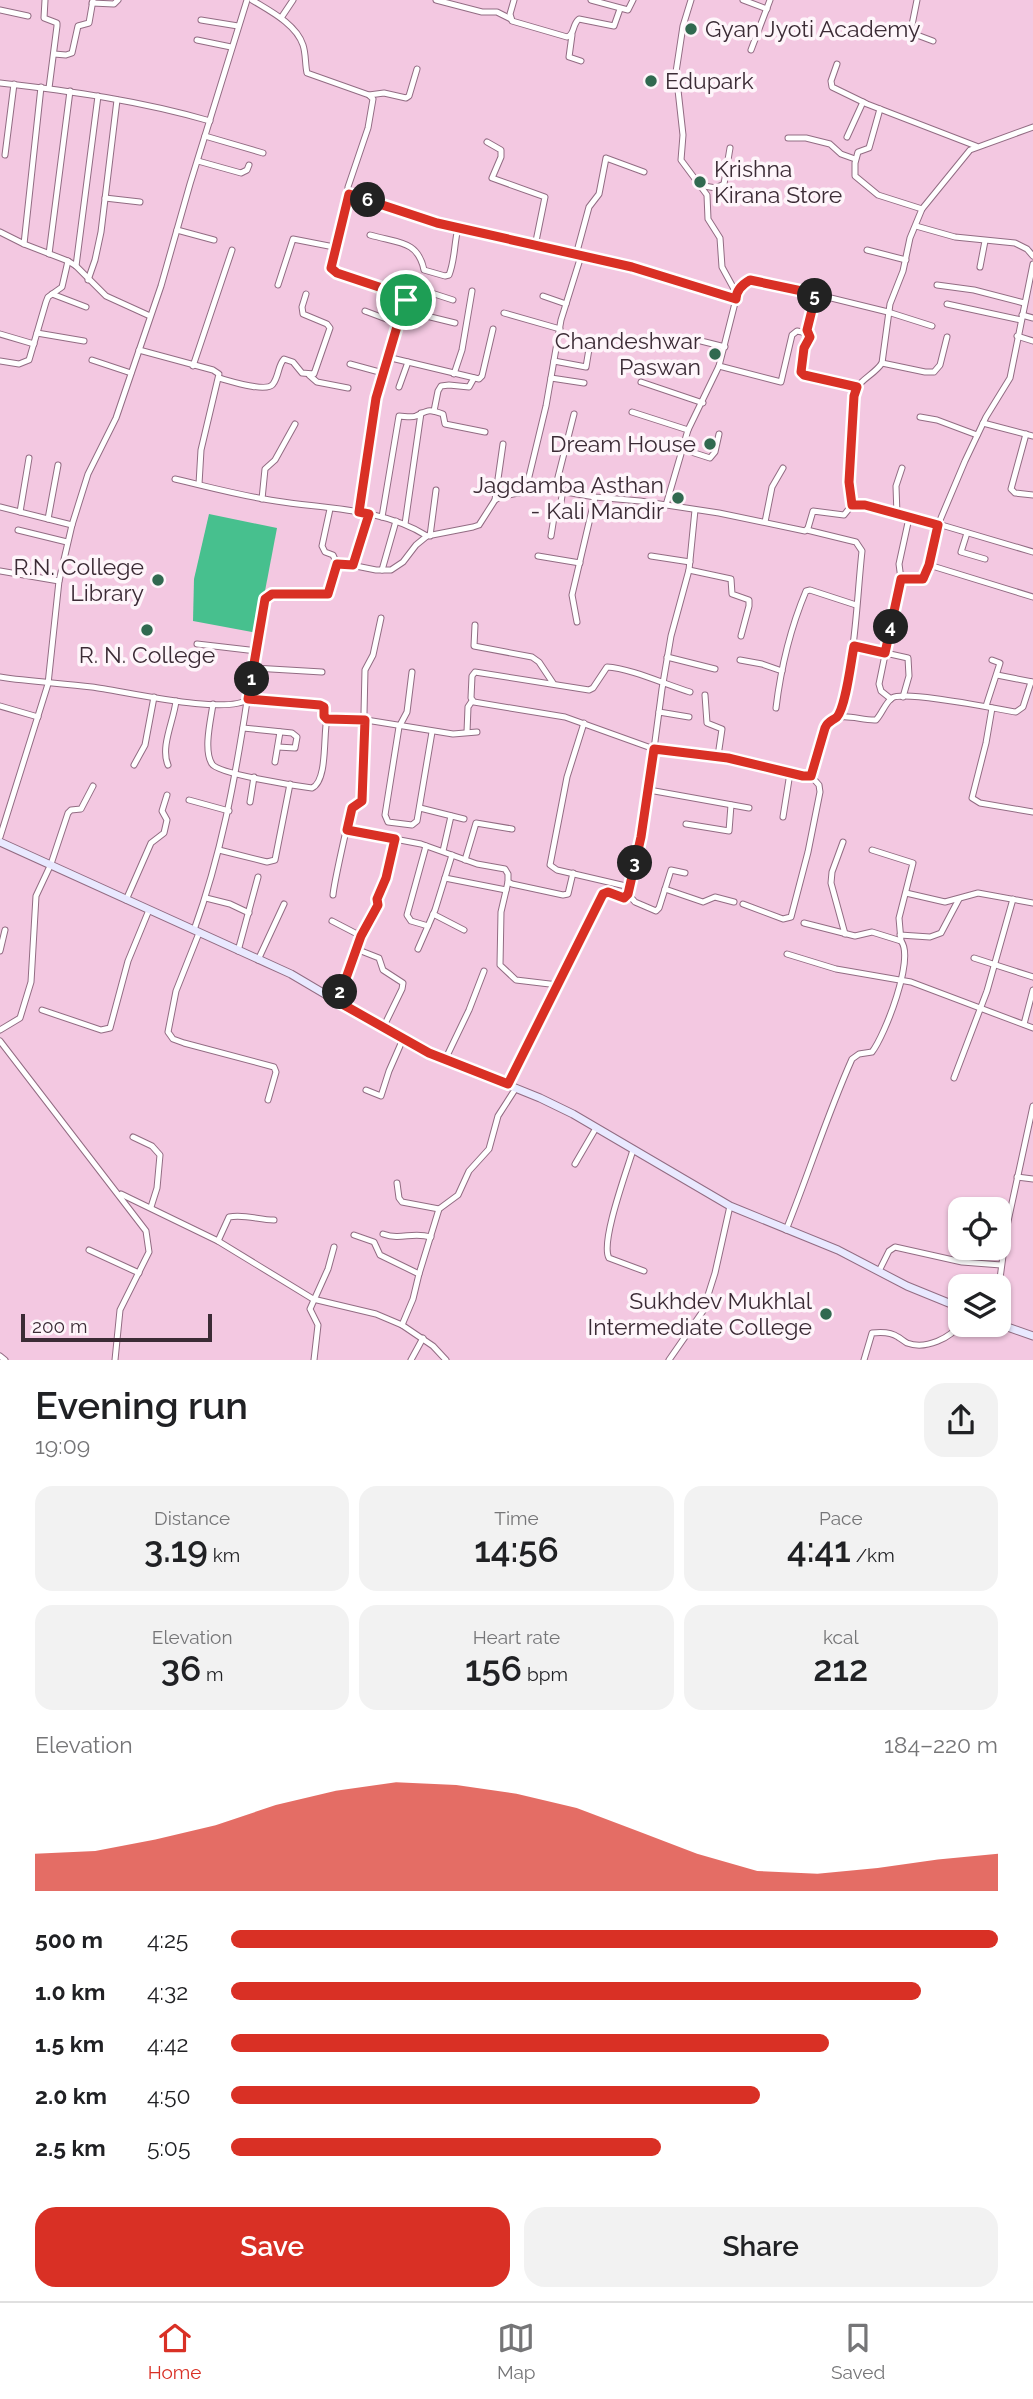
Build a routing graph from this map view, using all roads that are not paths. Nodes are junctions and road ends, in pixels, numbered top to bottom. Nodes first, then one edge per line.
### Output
1 (45, 0) edge
2 (118, 0) edge
3 (250, 0) edge
4 (293, 0) edge
5 (436, 0) edge
6 (514, 0) edge
7 (590, 0) edge
8 (633, 0) edge
9 (691, 0) edge
10 (743, 0) edge
11 (770, 0) edge
12 (917, 0) edge
13 (92, 1) edge
14 (620, 9) junction
15 (766, 9) junction
16 (0, 10) edge
17 (28, 16) dead end
18 (281, 18) junction
19 (511, 19) junction
20 (201, 20) dead end
21 (238, 26) junction
22 (572, 35) junction
23 (197, 40) dead end
24 (933, 41) dead end
25 (231, 47) junction
26 (751, 50) dead end
27 (54, 54) junction
28 (581, 61) dead end
29 (836, 64) dead end
30 (417, 69) dead end
31 (0, 83) edge
32 (14, 84) junction
33 (41, 88) junction
34 (49, 88) junction
35 (70, 91) junction
36 (369, 95) junction
37 (98, 96) junction
38 (117, 100) junction
39 (863, 102) junction
40 (880, 109) junction
41 (210, 121) junction
42 (1033, 127) edge
43 (205, 136) junction
44 (847, 137) dead end
45 (788, 138) dead end
46 (487, 142) dead end
47 (976, 146) junction
48 (730, 148) dead end
49 (263, 153) dead end
50 (5, 155) dead end
51 (855, 159) junction
52 (198, 161) junction
53 (249, 165) dead end
54 (644, 172) dead end
55 (698, 185) junction
56 (349, 194) junction
57 (105, 198) junction
58 (141, 202) dead end
59 (922, 209) junction
60 (916, 226) junction
61 (458, 228) junction
62 (177, 230) junction
63 (0, 232) edge
64 (370, 235) dead end
65 (214, 240) dead end
66 (985, 241) junction
67 (24, 244) junction
68 (535, 246) junction
69 (334, 247) junction
70 (232, 250) dead end
71 (867, 250) dead end
72 (49, 254) junction
73 (579, 255) junction
74 (1033, 256) edge
75 (906, 260) junction
76 (68, 261) junction
77 (1033, 264) edge
78 (76, 266) junction
79 (980, 267) dead end
80 (88, 280) junction
81 (278, 285) dead end
82 (937, 285) dead end
83 (472, 291) dead end
84 (52, 294) junction
85 (306, 294) dead end
86 (816, 294) junction
87 (406, 296) junction
88 (543, 296) dead end
89 (736, 296) junction
90 (453, 300) dead end
91 (1024, 303) junction
92 (566, 304) junction
93 (947, 304) dead end
94 (86, 307) dead end
95 (402, 310) junction
96 (365, 311) dead end
97 (888, 312) junction
98 (503, 313) dead end
99 (150, 316) junction
100 (1021, 317) junction
101 (1033, 318) edge
102 (397, 323) junction
103 (455, 323) dead end
104 (932, 326) dead end
105 (493, 329) dead end
106 (560, 329) junction
107 (37, 332) junction
108 (807, 332) junction
109 (0, 334) edge
110 (1017, 336) junction
111 (947, 337) dead end
112 (689, 338) dead end
113 (84, 341) dead end
114 (1033, 341) edge
115 (34, 344) junction
116 (725, 347) junction
117 (589, 349) dead end
118 (139, 350) junction
119 (387, 357) junction
120 (92, 360) dead end
121 (787, 360) junction
122 (0, 361) edge
123 (554, 361) junction
124 (408, 362) junction
125 (882, 363) junction
126 (350, 364) dead end
127 (801, 364) junction
128 (193, 366) junction
129 (719, 366) junction
130 (131, 373) junction
131 (383, 373) junction
132 (454, 374) junction
133 (309, 375) junction
134 (551, 378) junction
135 (219, 379) junction
136 (474, 379) junction
137 (641, 382) dead end
138 (584, 383) dead end
139 (399, 387) dead end
140 (857, 387) junction
141 (348, 388) dead end
142 (703, 403) junction
143 (421, 411) junction
144 (433, 411) junction
145 (632, 412) dead end
146 (574, 414) dead end
147 (920, 417) dead end
148 (984, 423) junction
149 (295, 424) dead end
150 (688, 430) junction
151 (485, 432) dead end
152 (719, 434) dead end
153 (1026, 434) junction
154 (977, 435) junction
155 (1033, 436) edge
156 (503, 444) dead end
157 (682, 449) junction
158 (29, 458) dead end
159 (58, 465) dead end
160 (783, 468) dead end
161 (902, 468) dead end
162 (175, 479) dead end
163 (199, 484) junction
164 (526, 489) junction
165 (555, 489) junction
166 (436, 490) dead end
167 (563, 490) junction
168 (1033, 495) edge
169 (595, 497) junction
170 (262, 499) junction
171 (495, 500) junction
172 (666, 505) junction
173 (852, 505) junction
174 (0, 508) edge
175 (330, 509) junction
176 (695, 510) junction
177 (20, 512) junction
178 (359, 512) junction
179 (369, 514) junction
180 (897, 515) junction
181 (382, 517) junction
182 (909, 518) junction
183 (48, 519) junction
184 (396, 521) junction
185 (765, 522) junction
186 (405, 524) junction
187 (72, 525) junction
188 (938, 525) junction
189 (18, 530) dead end
190 (807, 530) junction
191 (967, 533) junction
192 (428, 536) junction
193 (551, 536) dead end
194 (68, 542) junction
195 (1033, 552) edge
196 (538, 556) dead end
197 (651, 556) dead end
198 (985, 559) dead end
199 (337, 564) junction
200 (580, 564) junction
201 (353, 565) junction
202 (929, 565) junction
203 (690, 566) junction
204 (382, 570) junction
205 (0, 571) edge
206 (901, 579) junction
207 (59, 581) junction
208 (1033, 597) edge
209 (856, 605) junction
210 (381, 618) dead end
211 (577, 622) dead end
212 (475, 625) dead end
213 (741, 636) dead end
214 (197, 644) dead end
215 (854, 646) junction
216 (257, 651) junction
217 (885, 653) junction
218 (667, 657) junction
219 (740, 660) dead end
220 (992, 660) dead end
221 (254, 667) junction
222 (715, 669) dead end
223 (782, 671) junction
224 (322, 672) dead end
225 (412, 672) dead end
226 (997, 675) junction
227 (0, 677) edge
228 (1032, 682) edge
229 (552, 683) junction
230 (48, 684) junction
231 (663, 684) junction
232 (690, 692) dead end
233 (705, 695) dead end
234 (155, 697) junction
235 (903, 697) junction
236 (891, 699) junction
237 (248, 700) junction
238 (176, 701) junction
239 (472, 701) junction
240 (213, 704) junction
241 (0, 706) edge
242 (989, 707) junction
243 (776, 708) dead end
244 (659, 712) junction
245 (837, 716) junction
246 (38, 717) junction
247 (689, 717) dead end
248 (327, 719) junction
249 (365, 720) junction
250 (584, 723) junction
251 (399, 727) junction
252 (243, 728) junction
253 (280, 732) junction
254 (432, 732) junction
255 (467, 732) junction
256 (477, 732) dead end
257 (278, 747) junction
258 (654, 749) junction
259 (718, 756) junction
260 (275, 762) dead end
261 (134, 765) dead end
262 (169, 765) dead end
263 (790, 773) junction
264 (236, 774) junction
265 (811, 776) junction
266 (254, 777) junction
267 (290, 785) junction
268 (93, 786) dead end
269 (649, 790) junction
270 (167, 795) dead end
271 (189, 800) dead end
272 (250, 802) dead end
273 (0, 805) edge
274 (731, 805) junction
275 (9, 808) junction
276 (420, 808) junction
277 (749, 808) dead end
278 (229, 811) junction
279 (1033, 812) edge
280 (451, 816) junction
281 (783, 817) dead end
282 (464, 819) dead end
283 (687, 824) dead end
284 (512, 829) dead end
285 (347, 830) junction
286 (395, 839) junction
287 (0, 840) edge
288 (843, 842) dead end
289 (426, 846) junction
290 (219, 850) junction
291 (872, 850) dead end
292 (443, 851) junction
293 (452, 855) junction
294 (465, 860) junction
295 (51, 864) junction
296 (573, 873) junction
297 (685, 873) dead end
298 (258, 877) dead end
299 (445, 877) junction
300 (508, 882) junction
301 (665, 889) junction
302 (506, 890) junction
303 (629, 891) junction
304 (906, 893) junction
305 (333, 895) dead end
306 (206, 898) junction
307 (959, 899) junction
308 (1013, 899) junction
309 (126, 900) junction
310 (734, 902) dead end
311 (1033, 903) edge
312 (284, 904) dead end
313 (743, 904) dead end
314 (149, 910) junction
315 (249, 913) junction
316 (433, 914) junction
317 (332, 922) dead end
318 (804, 923) dead end
319 (428, 926) junction
320 (5, 930) dead end
321 (464, 930) dead end
322 (197, 931) junction
323 (845, 934) junction
324 (361, 936) junction
325 (901, 938) junction
326 (356, 949) junction
327 (418, 949) dead end
328 (0, 951) edge
329 (239, 951) junction
330 (787, 954) dead end
331 (974, 958) dead end
332 (258, 960) junction
333 (994, 964) junction
334 (484, 971) dead end
335 (1033, 977) edge
336 (901, 980) junction
337 (558, 985) junction
338 (1033, 990) edge
339 (335, 1000) junction
340 (979, 1007) junction
341 (42, 1010) dead end
342 (1024, 1024) junction
343 (383, 1028) junction
344 (1033, 1028) edge
345 (0, 1030) edge
346 (403, 1039) junction
347 (0, 1041) edge
348 (445, 1060) junction
349 (954, 1078) dead end
350 (512, 1086) junction
351 (366, 1090) dead end
352 (268, 1100) dead end
353 (1033, 1106) edge
354 (596, 1128) junction
355 (134, 1138) dead end
356 (633, 1150) junction
357 (575, 1164) dead end
358 (1017, 1177) junction
359 (1033, 1179) edge
360 (397, 1183) dead end
361 (118, 1193) junction
362 (730, 1206) junction
363 (150, 1207) junction
364 (439, 1209) junction
365 (274, 1220) dead end
366 (786, 1230) junction
367 (383, 1234) dead end
368 (354, 1235) dead end
369 (431, 1237) junction
370 (218, 1241) junction
371 (334, 1247) dead end
372 (89, 1251) dead end
373 (1001, 1265) junction
374 (644, 1271) dead end
375 (878, 1271) junction
376 (139, 1273) junction
377 (419, 1274) junction
378 (1000, 1274) edge
379 (313, 1299) junction
380 (948, 1303) edge
381 (402, 1325) junction
382 (1011, 1328) edge
383 (948, 1336) edge
384 (1033, 1336) edge
385 (423, 1338) junction
386 (0, 1356) edge
387 (5, 1360) edge
388 (116, 1360) edge
389 (314, 1360) edge
390 (411, 1360) edge
391 (446, 1360) edge
392 (669, 1360) edge
393 (864, 1360) edge

1 - 27 street
2 - 13 street
3 - 18 street
3 - 21 street
4 - 18 street
5 - 19 street
6 - 19 street
7 - 14 street
8 - 14 street
9 - 55 street
10 - 15 street
11 - 15 street
12 - 24 street
13 - 27 street
14 - 22 street
15 - 26 street
16 - 17 street
18 - 36 street
19 - 22 street
20 - 21 street
21 - 25 street
22 - 28 street
23 - 25 street
25 - 41 street
27 - 34 street
29 - 39 street
30 - 36 street
31 - 32 street
32 - 33 street
32 - 50 street
33 - 34 street
33 - 67 street
34 - 35 street
35 - 37 street
35 - 72 street
36 - 56 street
37 - 38 street
37 - 78 street
38 - 41 street
38 - 57 street
39 - 40 street
39 - 44 street
40 - 47 street
40 - 51 street
41 - 43 street
42 - 47 street
43 - 49 street
43 - 52 street
45 - 51 street
46 - 68 street
47 - 59 street
48 - 55 street
51 - 59 street
52 - 53 street
52 - 62 street
54 - 73 street
55 - 89 street
56 - 61 street
56 - 69 street
57 - 58 street
57 - 80 street
59 - 60 street
60 - 66 street
60 - 75 street
61 - 64 street
61 - 68 street
62 - 65 street
62 - 99 street
63 - 67 street
66 - 74 street
66 - 79 street
67 - 72 street
68 - 73 street
69 - 81 street
69 - 87 street
70 - 128 street
71 - 75 street
72 - 76 street
73 - 89 street
73 - 92 street
75 - 97 street
76 - 78 street
76 - 84 street
77 - 91 street
78 - 80 street
80 - 99 street
82 - 91 street
83 - 132 street
84 - 94 street
84 - 107 street
85 - 133 street
86 - 89 street
86 - 97 street
86 - 108 street
87 - 90 street
87 - 95 street
88 - 92 street
89 - 116 street
91 - 100 street
92 - 106 street
93 - 100 street
95 - 102 street
95 - 103 street
96 - 102 street
97 - 104 street
97 - 125 street
98 - 106 street
99 - 118 street
100 - 101 street
100 - 110 street
102 - 119 street
105 - 136 street
106 - 123 street
107 - 113 street
107 - 115 street
108 - 121 street
108 - 127 street
109 - 115 street
110 - 114 street
110 - 148 street
111 - 125 street
112 - 116 street
115 - 122 street
116 - 129 street
117 - 123 street
118 - 128 street
118 - 130 street
119 - 124 street
119 - 131 street
120 - 130 street
121 - 127 street
121 - 129 street
123 - 134 street
124 - 132 street
124 - 139 street
125 - 140 street
126 - 131 street
127 - 140 street
128 - 135 street
129 - 142 street
130 - 187 street
131 - 178 street
132 - 136 street
133 - 135 street
133 - 141 street
134 - 138 street
134 - 164 street
135 - 163 street
136 - 144 street
137 - 142 street
140 - 173 street
142 - 150 street
143 - 144 street
143 - 181 street
143 - 186 street
144 - 151 street
145 - 150 street
146 - 165 street
147 - 154 street
148 - 153 street
148 - 154 street
149 - 170 street
150 - 157 street
152 - 157 street
153 - 155 street
153 - 168 street
154 - 188 street
156 - 171 street
157 - 172 street
158 - 177 street
159 - 183 street
160 - 185 street
161 - 180 street
162 - 163 street
163 - 170 street
164 - 165 street
164 - 171 street
165 - 167 street
166 - 192 street
167 - 169 street
167 - 193 street
169 - 172 street
169 - 200 street
170 - 175 street
171 - 192 street
172 - 176 street
173 - 180 street
173 - 190 street
174 - 177 street
175 - 178 street
175 - 199 street
176 - 185 street
176 - 203 street
177 - 183 street
178 - 179 street
179 - 181 street
179 - 201 street
180 - 182 street
181 - 184 street
182 - 188 street
182 - 206 street
183 - 187 street
184 - 186 street
184 - 204 street
185 - 190 street
186 - 192 street
187 - 194 street
188 - 191 street
188 - 202 street
189 - 194 street
190 - 209 street
191 - 195 street
191 - 198 street
192 - 204 street
194 - 207 street
196 - 200 street
197 - 203 street
199 - 201 street
199 - 216 street
200 - 211 street
201 - 204 street
202 - 206 street
202 - 208 street
203 - 213 street
203 - 218 street
205 - 207 street
206 - 217 street
207 - 230 street
209 - 215 street
209 - 223 street
210 - 249 street
212 - 229 street
214 - 216 street
215 - 217 street
215 - 245 street
216 - 221 street
217 - 235 street
217 - 236 street
218 - 222 street
218 - 231 street
219 - 223 street
220 - 226 street
221 - 224 street
221 - 237 street
223 - 243 street
225 - 251 street
226 - 228 street
226 - 242 street
227 - 230 street
228 - 242 street
229 - 231 street
229 - 239 street
230 - 234 street
230 - 246 street
231 - 232 street
231 - 244 street
233 - 259 street
234 - 238 street
234 - 261 street
235 - 236 street
235 - 242 street
236 - 245 street
237 - 240 street
237 - 248 street
237 - 252 street
238 - 240 street
238 - 262 street
239 - 250 street
239 - 255 street
240 - 264 street
241 - 246 street
242 - 279 street
244 - 247 street
244 - 258 street
245 - 265 street
246 - 275 street
248 - 249 street
248 - 267 street
249 - 251 street
249 - 285 street
250 - 258 street
250 - 296 street
251 - 254 street
251 - 276 street
252 - 253 street
252 - 264 street
253 - 257 street
253 - 257 street
254 - 255 street
254 - 276 street
255 - 256 street
257 - 260 street
258 - 259 street
258 - 269 street
259 - 263 street
263 - 265 street
263 - 281 street
264 - 266 street
264 - 278 street
265 - 313 street
266 - 267 street
266 - 272 street
267 - 290 street
268 - 295 street
269 - 274 street
269 - 303 street
270 - 309 street
271 - 278 street
273 - 275 street
274 - 277 street
274 - 283 street
275 - 287 street
276 - 280 street
278 - 290 street
280 - 282 street
280 - 292 street
284 - 294 street
285 - 286 street
285 - 305 street
286 - 289 street
286 - 324 street
287 - 295 main road
288 - 323 street
289 - 292 street
289 - 319 street
290 - 306 street
291 - 304 street
292 - 293 street
293 - 294 street
293 - 299 street
294 - 300 street
295 - 309 main road
295 - 345 street
296 - 300 street
296 - 303 street
297 - 301 street
298 - 315 street
299 - 302 street
299 - 316 street
300 - 302 street
301 - 303 street
301 - 310 street
302 - 337 street
303 - 337 street
304 - 307 street
304 - 325 street
306 - 315 street
306 - 322 street
307 - 308 street
307 - 325 street
308 - 311 street
308 - 333 street
309 - 314 main road
312 - 332 street
314 - 322 main road
314 - 341 street
315 - 329 street
316 - 319 street
316 - 321 street
317 - 324 street
318 - 323 street
319 - 327 street
320 - 328 street
322 - 329 main road
322 - 352 street
323 - 325 street
324 - 326 street
325 - 336 street
326 - 339 street
326 - 343 street
329 - 332 main road
330 - 336 street
331 - 333 street
332 - 339 main road
333 - 335 street
333 - 340 street
334 - 348 street
336 - 340 street
336 - 366 street
337 - 350 street
338 - 342 street
339 - 343 main road
340 - 342 street
340 - 349 street
342 - 344 street
343 - 346 main road
346 - 348 main road
346 - 351 street
347 - 361 street
348 - 350 main road
350 - 354 main road
350 - 364 street
353 - 358 street
354 - 356 main road
354 - 357 street
355 - 363 street
356 - 362 main road
356 - 374 street
358 - 359 street
358 - 373 street
360 - 364 street
361 - 363 street
361 - 376 street
362 - 366 main road
362 - 392 street
363 - 370 street
364 - 369 street
365 - 370 street
366 - 375 main road
367 - 369 street
368 - 377 street
369 - 377 street
370 - 379 street
371 - 379 street
372 - 376 street
373 - 375 street
373 - 378 street
375 - 380 main road
376 - 388 street
377 - 381 street
379 - 381 street
379 - 389 street
381 - 385 street
382 - 384 main road
383 - 393 street
385 - 390 street
385 - 391 street
386 - 387 street

